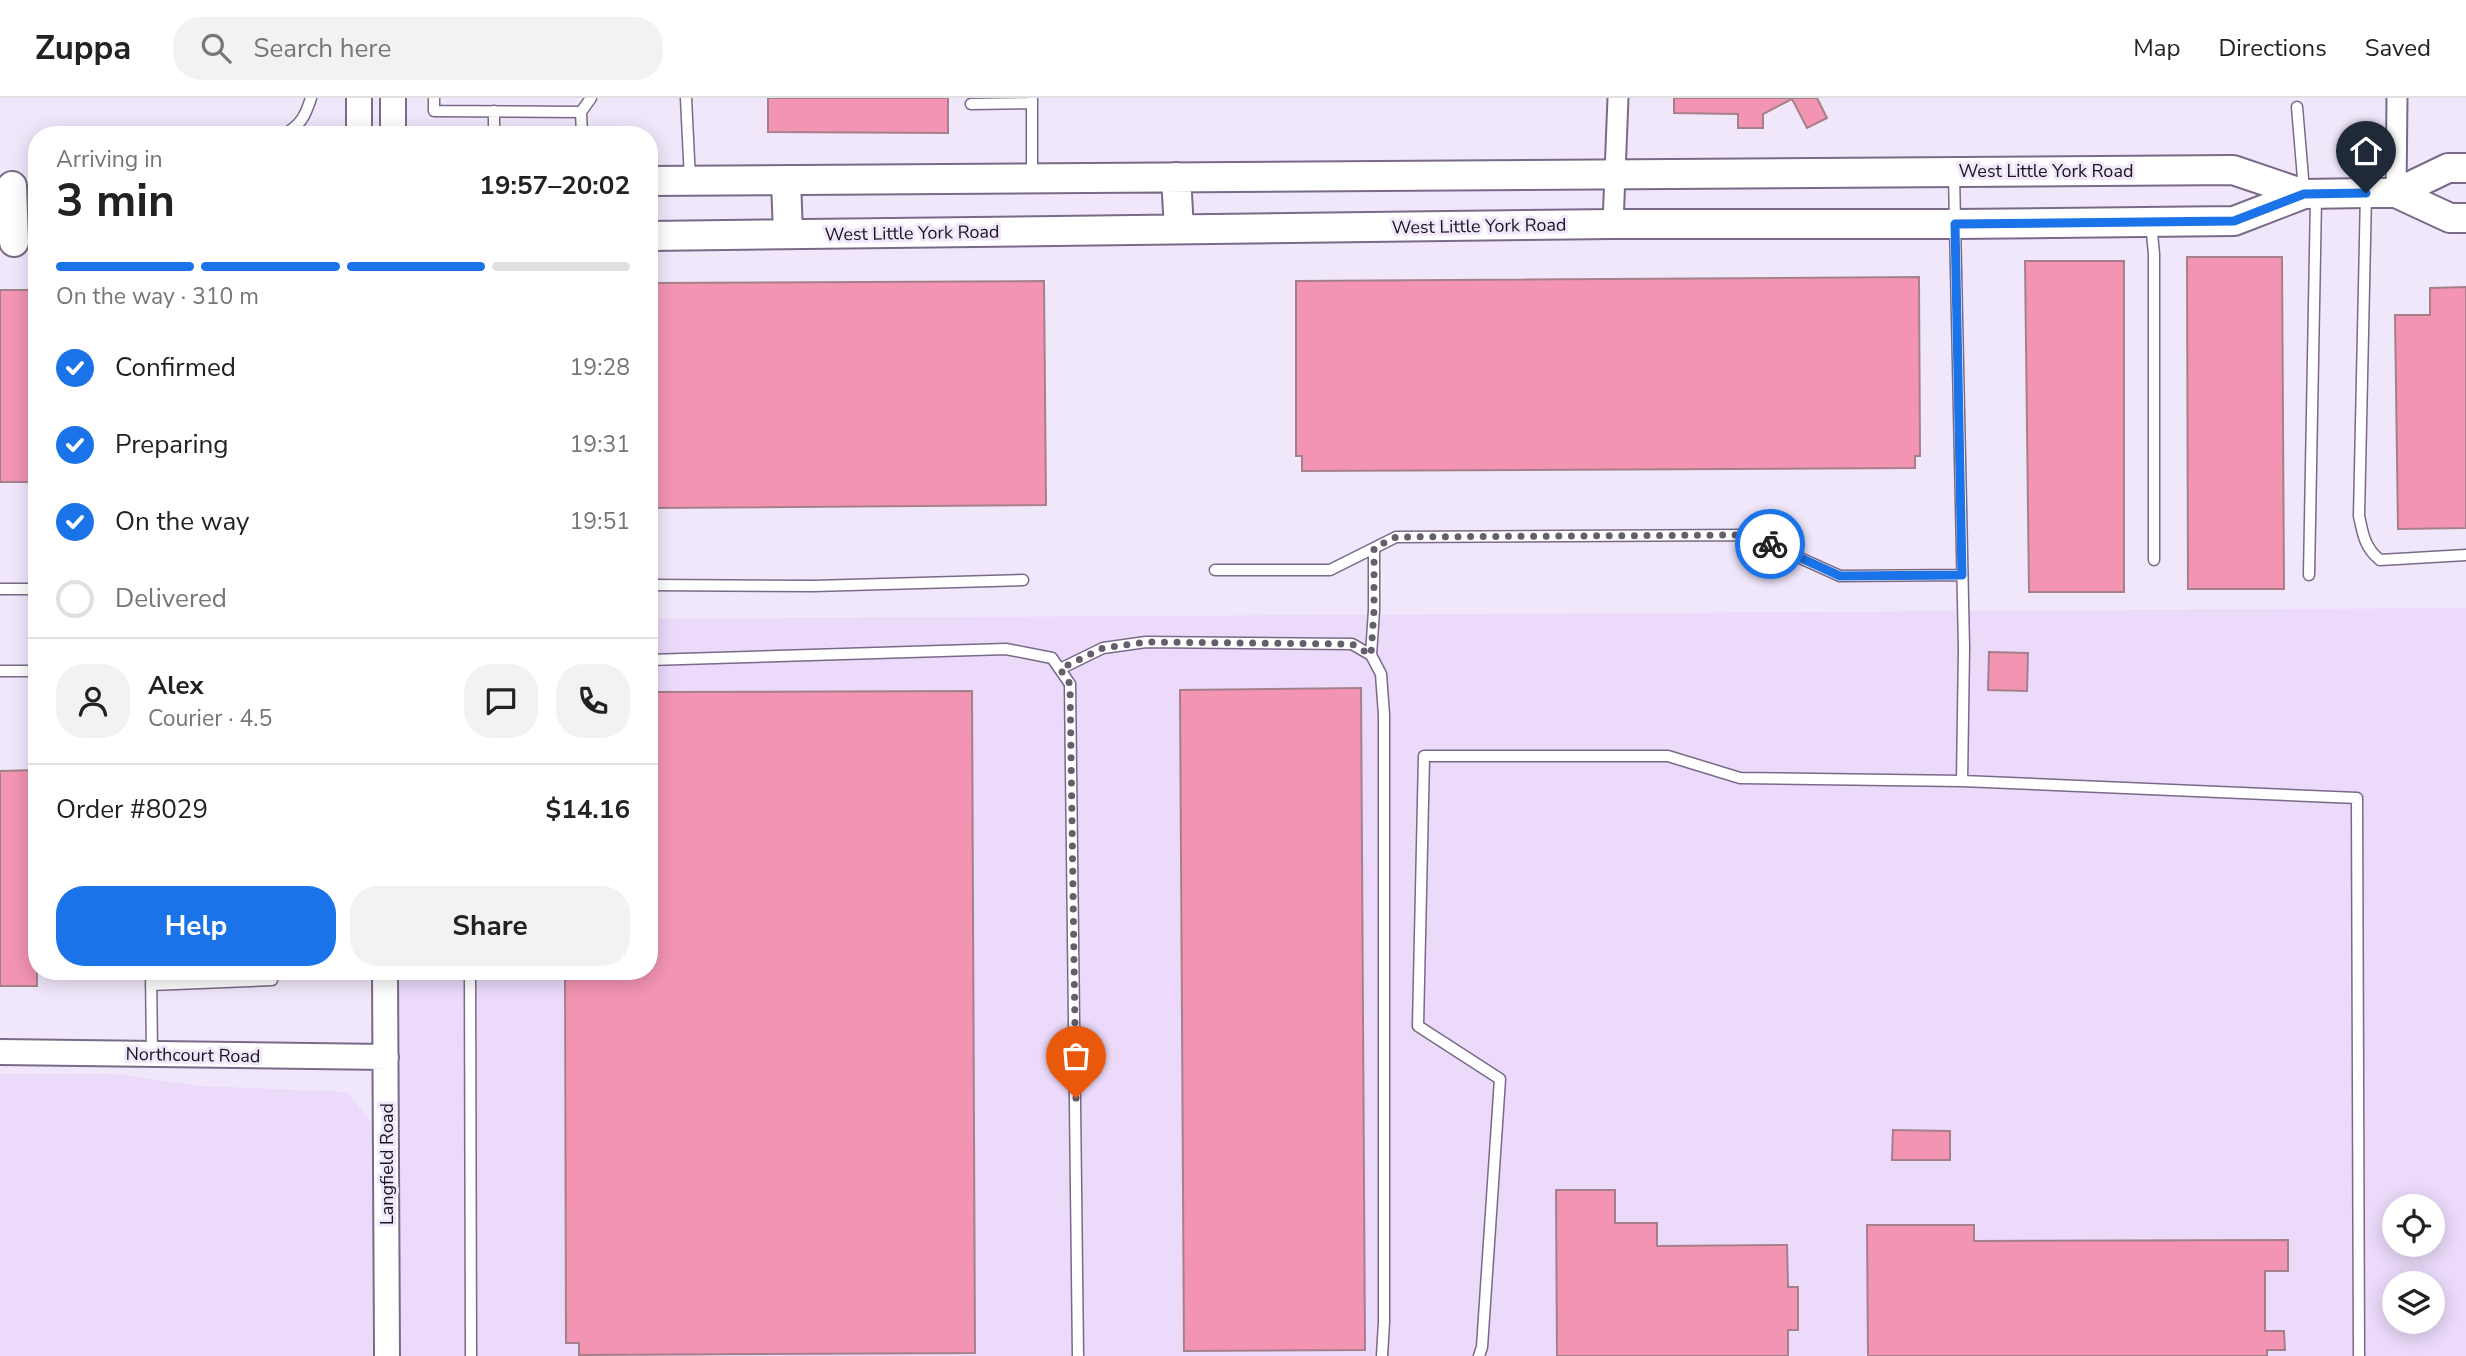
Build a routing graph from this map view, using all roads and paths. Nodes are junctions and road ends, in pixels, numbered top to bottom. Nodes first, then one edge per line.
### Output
1 (311, 98) edge
2 (359, 98) edge
3 (393, 98) edge
4 (434, 98) edge
5 (591, 98) edge
6 (686, 98) edge
7 (1618, 98) edge
8 (2397, 98) edge
9 (1032, 100) edge
10 (971, 104) dead end
11 (2297, 107) dead end
12 (494, 111) junction
13 (581, 112) junction
14 (298, 126) edge
15 (359, 126) edge
16 (393, 126) edge
17 (494, 126) edge
18 (582, 126) edge
19 (2466, 168) edge
20 (1954, 171) junction
21 (1615, 173) junction
22 (1176, 177) junction
23 (1032, 178) junction
24 (690, 180) junction
25 (786, 180) junction
26 (658, 181) edge
27 (16, 186) edge
28 (2366, 193) junction
29 (2396, 193) junction
30 (2310, 194) junction
31 (2466, 218) edge
32 (2151, 223) junction
33 (1613, 224) junction
34 (1955, 224) junction
35 (1179, 229) junction
36 (788, 234) junction
37 (658, 236) edge
38 (17, 242) edge
39 (1374, 548) junction
40 (2466, 555) edge
41 (2154, 560) dead end
42 (1215, 570) dead end
43 (1962, 575) junction
44 (2309, 575) dead end
45 (1023, 580) dead end
46 (658, 585) edge
47 (0, 589) edge
48 (28, 589) edge
49 (1371, 655) junction
50 (658, 660) edge
51 (1060, 669) junction
52 (0, 671) edge
53 (28, 671) edge
54 (1962, 781) junction
55 (151, 980) edge
56 (272, 980) edge
57 (385, 980) edge
58 (470, 980) edge
59 (151, 985) junction
60 (0, 1052) edge
61 (152, 1054) junction
62 (386, 1057) junction
63 (387, 1356) edge
64 (471, 1356) edge
65 (1078, 1356) edge
66 (1382, 1356) edge
67 (1479, 1356) edge
68 (2359, 1356) edge

1 - 14 lane
2 - 15 street
3 - 16 street
4 - 12 lane
5 - 13 lane
6 - 24 lane
7 - 21 street
8 - 29 street
9 - 10 lane
9 - 23 lane
11 - 30 lane
12 - 13 lane
12 - 17 lane
13 - 18 lane
19 - 29 main road, West Little York Road
20 - 21 main road, West Little York Road
20 - 30 main road, West Little York Road
20 - 34 lane
21 - 22 main road, West Little York Road
21 - 33 street
22 - 23 main road, West Little York Road
22 - 35 main road
23 - 25 main road, West Little York Road
24 - 25 main road, West Little York Road
24 - 26 main road, West Little York Road
25 - 36 main road
27 - 38 main road
28 - 29 main road, West Little York Road
28 - 30 main road, West Little York Road
28 - 40 lane
29 - 31 main road, West Little York Road
30 - 32 main road, West Little York Road
30 - 44 lane
32 - 34 main road, West Little York Road
32 - 41 lane
33 - 34 main road, West Little York Road
33 - 35 main road, West Little York Road
34 - 43 lane
35 - 36 main road, West Little York Road
36 - 37 main road, West Little York Road
39 - 42 lane
39 - 43 lane
39 - 49 lane
43 - 54 lane
45 - 46 lane
47 - 48 lane
49 - 51 lane
49 - 66 lane
50 - 51 lane
51 - 65 lane
52 - 53 lane
54 - 67 lane
54 - 68 lane
55 - 59 lane
56 - 59 lane
57 - 62 street, Langfield Road
58 - 64 lane
59 - 61 lane
60 - 61 street, Northcourt Road
61 - 62 street, Northcourt Road
62 - 63 street, Langfield Road

